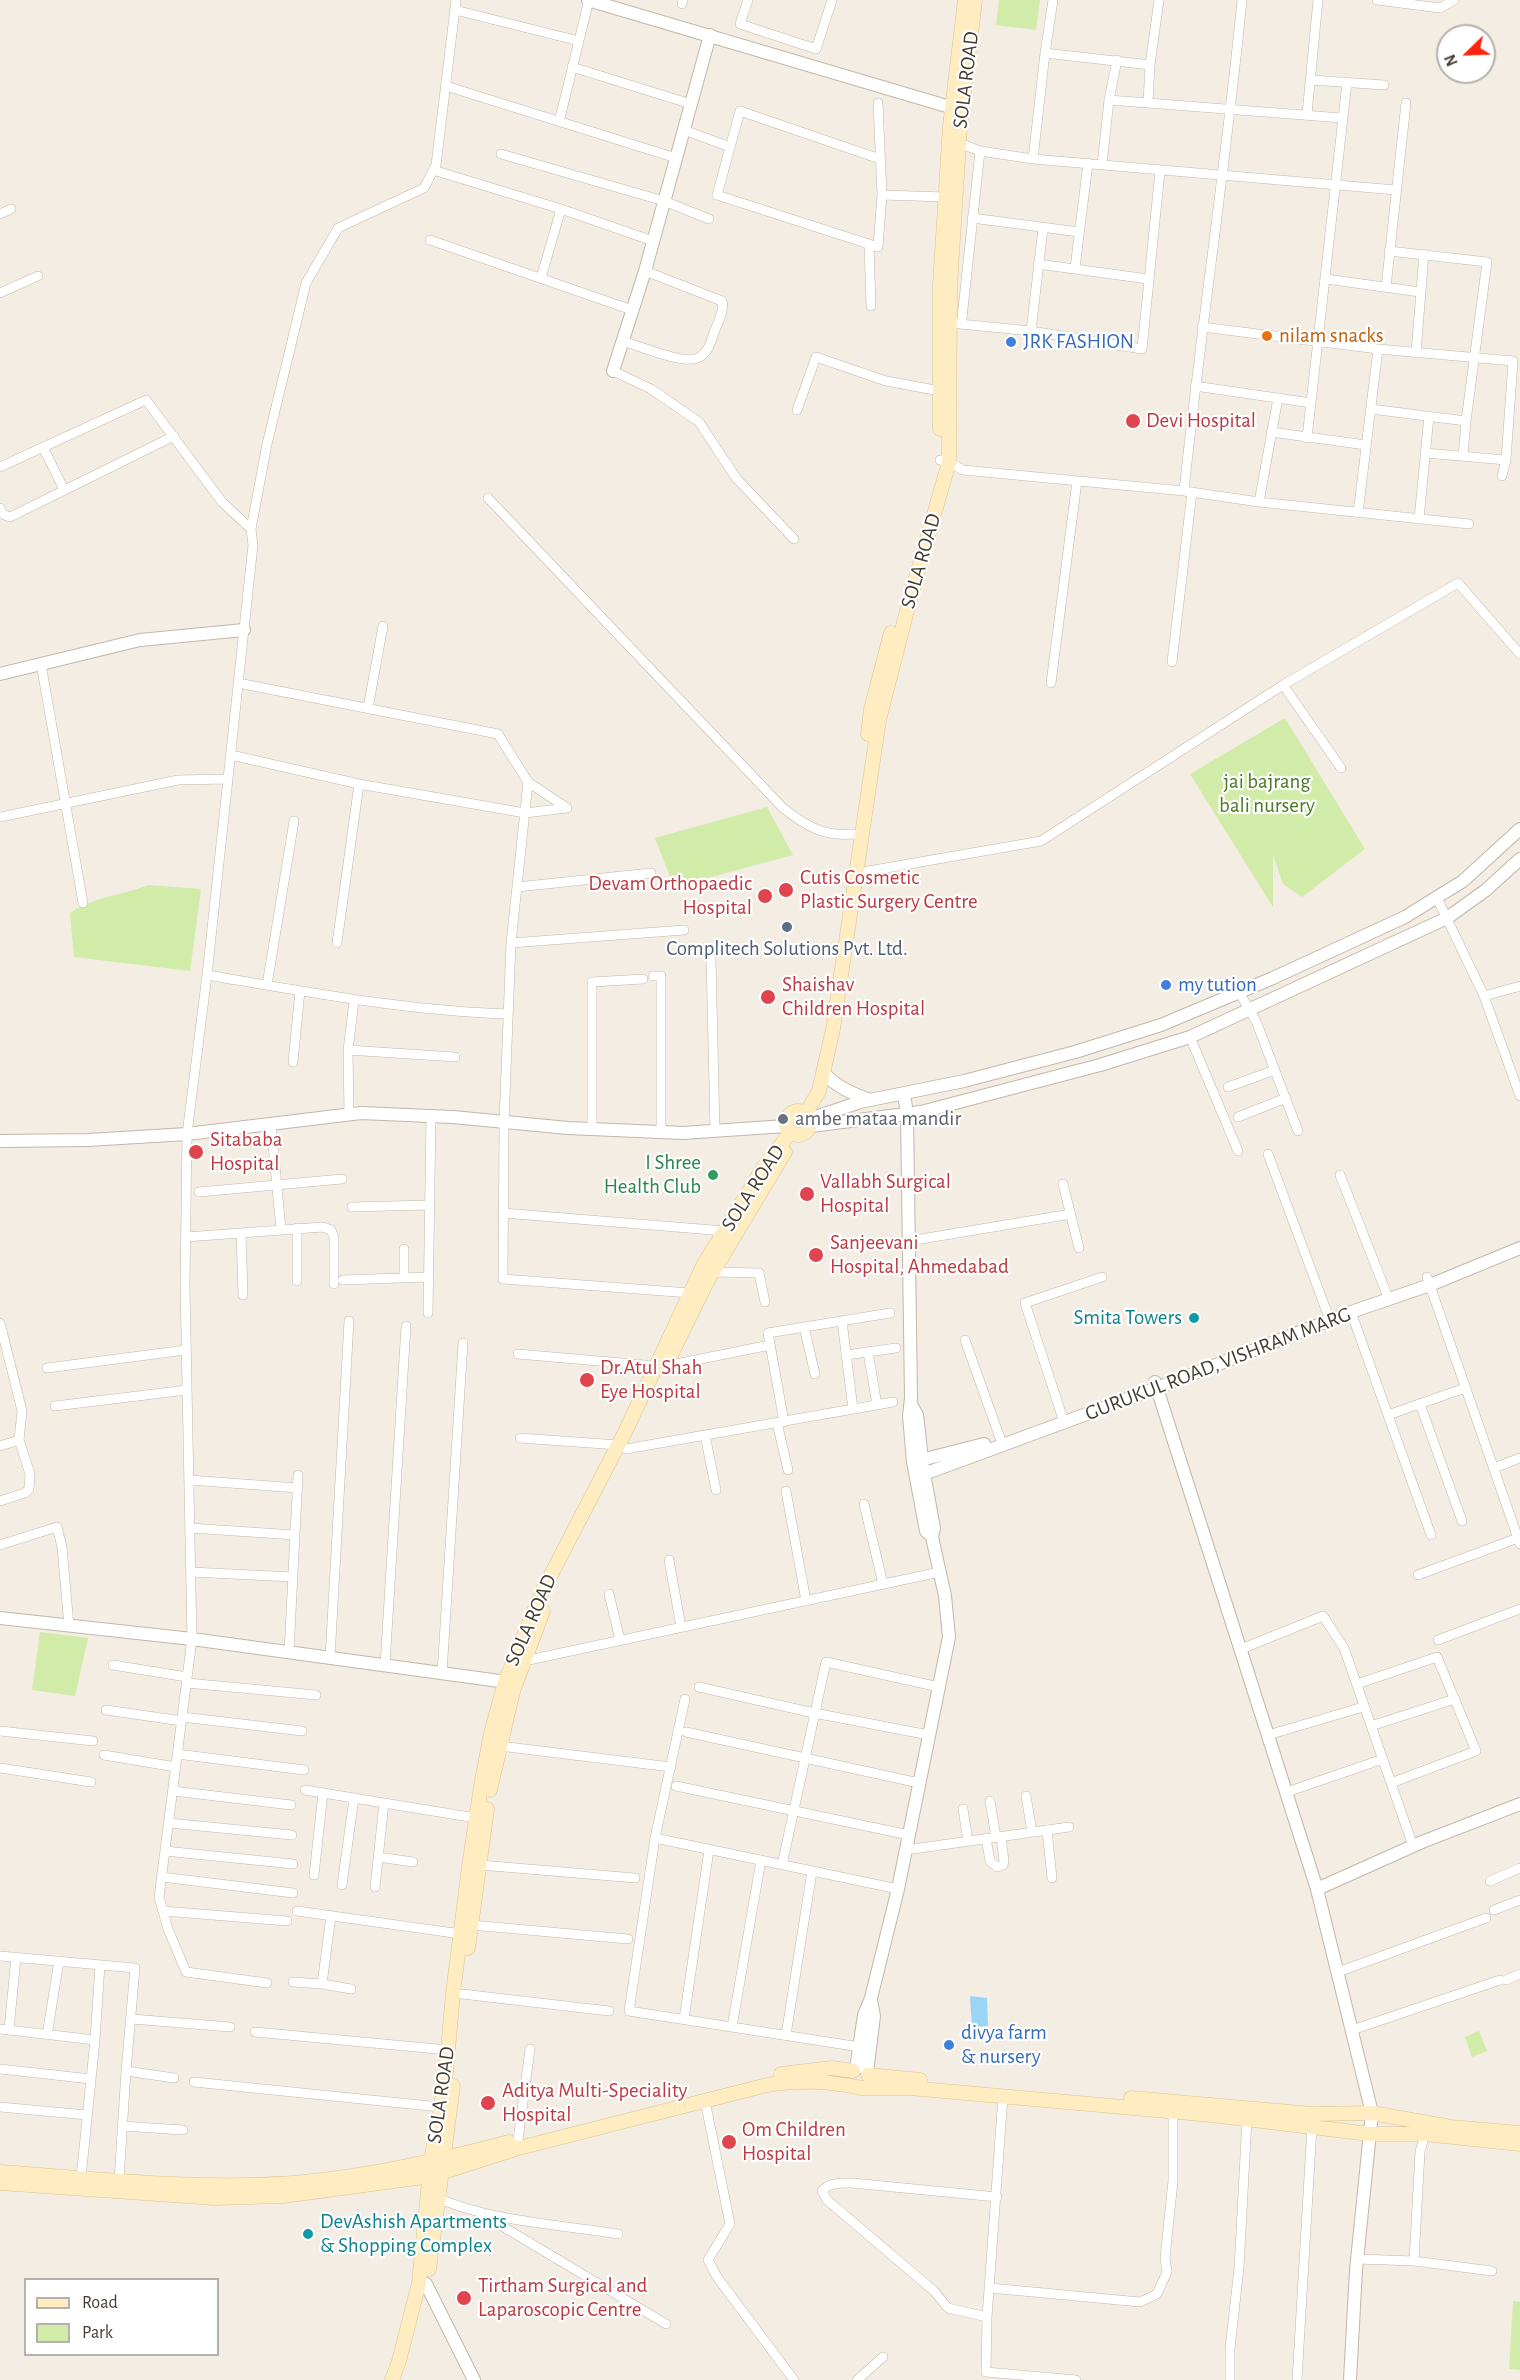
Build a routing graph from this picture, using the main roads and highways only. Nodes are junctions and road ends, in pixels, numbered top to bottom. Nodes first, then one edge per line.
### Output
1 (965, 0) edge
2 (975, 0) edge
3 (957, 109) junction
4 (944, 461) junction
5 (807, 1117) junction
6 (791, 1131) junction
7 (661, 1366) junction
8 (622, 1447) junction
9 (510, 1682) junction
10 (466, 1930) junction
11 (861, 2071) junction
12 (858, 2087) junction
13 (1520, 2133) edge
14 (1520, 2144) edge
15 (437, 2167) junction
16 (0, 2172) edge
17 (0, 2183) edge
18 (422, 2289) junction
19 (392, 2380) edge
20 (400, 2380) edge

1 - 3 main road, SOLA ROAD
2 - 3 main road, SOLA ROAD
3 - 4 main road, SOLA ROAD
3 - 4 main road, SOLA ROAD
4 - 5 main road, SOLA ROAD
4 - 5 main road, SOLA ROAD
5 - 6 main road
5 - 6 main road
6 - 7 main road, SOLA ROAD
6 - 7 main road, SOLA ROAD
7 - 8 main road, SOLA ROAD
8 - 9 main road, SOLA ROAD
8 - 9 main road, SOLA ROAD
9 - 10 main road, SOLA ROAD
9 - 10 main road, SOLA ROAD
10 - 15 main road, SOLA ROAD
10 - 15 main road, SOLA ROAD
11 - 12 main road
11 - 13 main road
11 - 15 main road
12 - 14 main road
12 - 15 main road
15 - 16 main road
15 - 17 main road
15 - 18 main road, SOLA ROAD
15 - 18 main road, SOLA ROAD
18 - 19 main road, SOLA ROAD
18 - 20 main road, SOLA ROAD

